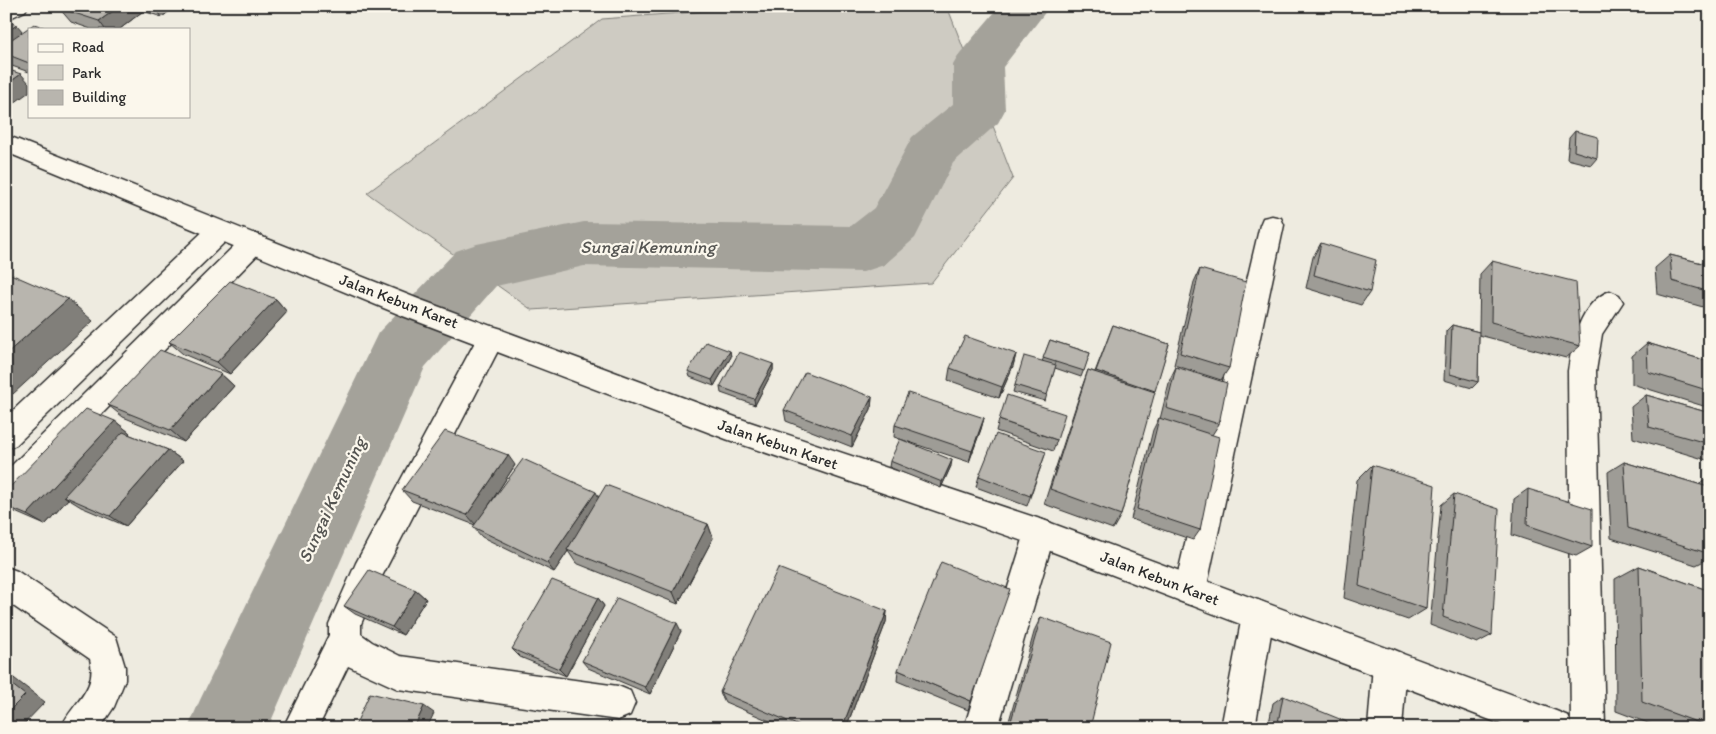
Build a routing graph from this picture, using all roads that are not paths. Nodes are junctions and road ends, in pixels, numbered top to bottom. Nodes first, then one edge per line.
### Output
1 (18, 6) edge
2 (6, 14) edge
3 (6, 143) edge
4 (1272, 225) dead end
5 (220, 231) junction
6 (253, 243) junction
7 (1610, 302) dead end
8 (479, 332) junction
9 (6, 436) edge
10 (6, 491) edge
11 (1040, 533) junction
12 (6, 582) edge
13 (1190, 590) junction
14 (1258, 616) junction
15 (345, 636) junction
16 (1390, 665) junction
17 (618, 703) dead end
18 (78, 728) edge
19 (300, 728) edge
20 (981, 728) edge
21 (1238, 728) edge
22 (1385, 728) edge
23 (1556, 728) edge
24 (1588, 728) edge

1 - 2 street
3 - 5 street, Jalan Kebun Karet
4 - 13 street
5 - 6 street, Jalan Kebun Karet
5 - 9 street
6 - 8 street, Jalan Kebun Karet
6 - 10 street
7 - 24 street
8 - 11 street, Jalan Kebun Karet
8 - 15 street
11 - 13 street, Jalan Kebun Karet
11 - 20 street
12 - 18 street
13 - 14 street, Jalan Kebun Karet
14 - 16 street, Jalan Kebun Karet
14 - 21 street
15 - 17 street
15 - 19 street
16 - 22 street
16 - 23 street, Jalan Kebun Karet

